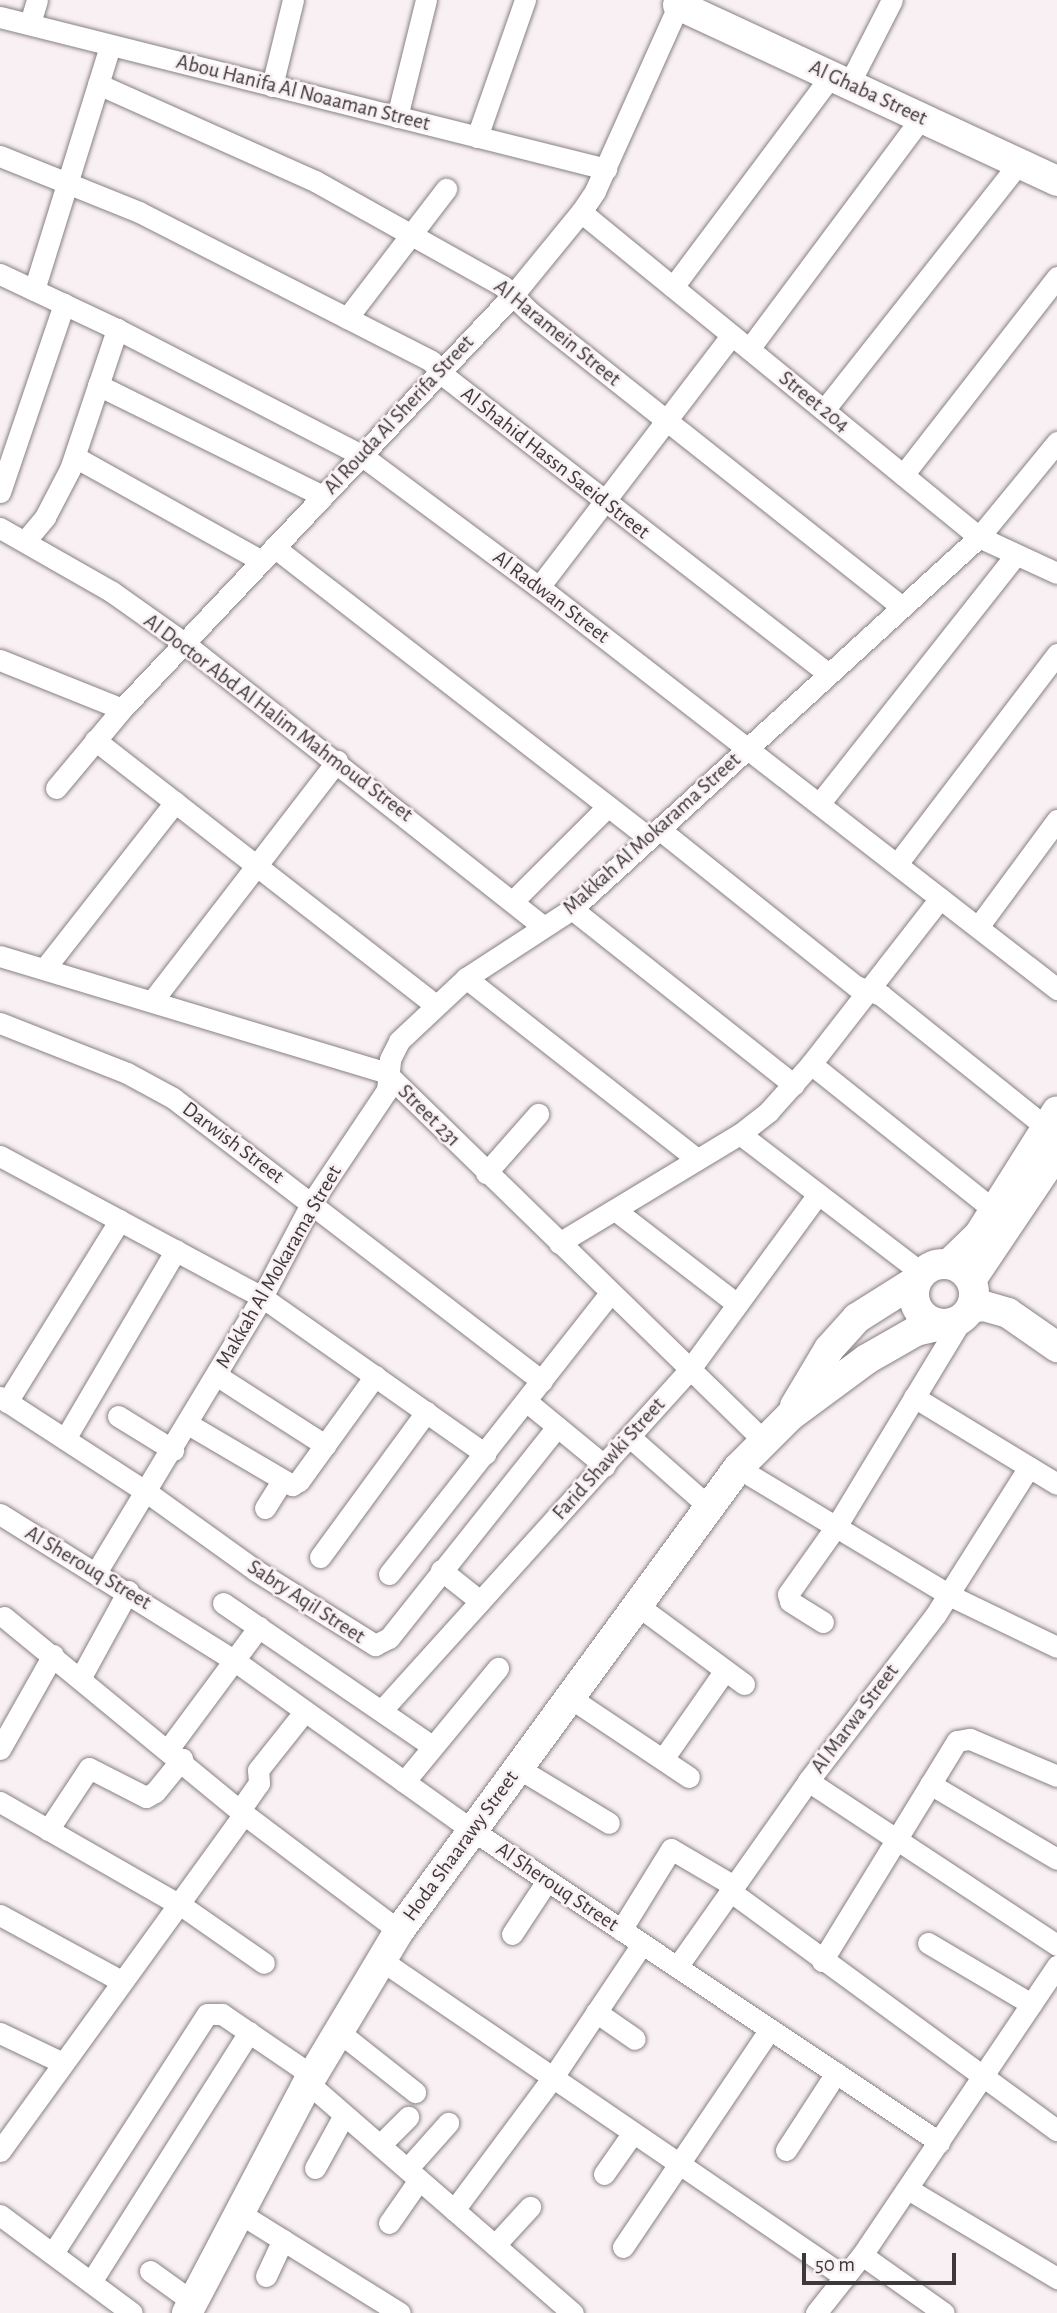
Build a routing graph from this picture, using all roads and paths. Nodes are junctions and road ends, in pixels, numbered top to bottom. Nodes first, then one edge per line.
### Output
1 (37, 0) edge
2 (293, 0) edge
3 (426, 0) edge
4 (525, 0) edge
5 (892, 0) edge
6 (679, 2) edge
7 (0, 17) edge
8 (30, 23) junction
9 (110, 46) junction
10 (840, 80) junction
11 (98, 84) junction
12 (272, 86) junction
13 (397, 117) junction
14 (921, 118) junction
15 (477, 137) junction
16 (0, 156) edge
17 (1019, 163) junction
18 (606, 169) junction
19 (68, 181) junction
20 (1057, 181) edge
21 (446, 189) dead end
22 (581, 212) junction
23 (413, 233) junction
24 (0, 274) edge
25 (1057, 277) edge
26 (673, 287) junction
27 (34, 290) junction
28 (513, 295) junction
29 (64, 304) junction
30 (348, 318) junction
31 (117, 329) junction
32 (732, 335) junction
33 (749, 349) junction
34 (442, 370) junction
35 (98, 385) junction
36 (824, 410) junction
37 (667, 420) junction
38 (1057, 442) edge
39 (361, 455) junction
40 (75, 457) junction
41 (903, 475) junction
42 (0, 492) edge
43 (323, 496) junction
44 (604, 501) junction
45 (0, 528) edge
46 (979, 537) junction
47 (26, 540) junction
48 (268, 554) junction
49 (1015, 556) junction
50 (1057, 573) edge
51 (539, 587) junction
52 (902, 607) junction
53 (184, 643) junction
54 (1057, 654) edge
55 (2, 663) edge
56 (828, 674) junction
57 (122, 709) junction
58 (95, 740) junction
59 (747, 748) junction
60 (337, 761) junction
61 (56, 788) dead end
62 (175, 802) junction
63 (818, 804) junction
64 (608, 806) junction
65 (1057, 820) edge
66 (654, 833) junction
67 (897, 864) junction
68 (257, 866) junction
69 (940, 898) junction
70 (513, 901) junction
71 (572, 909) junction
72 (543, 927) junction
73 (978, 927) junction
74 (0, 956) edge
75 (45, 968) junction
76 (466, 978) junction
77 (1057, 989) edge
78 (868, 991) junction
79 (153, 1000) junction
80 (436, 1005) junction
81 (0, 1023) edge
82 (811, 1064) junction
83 (391, 1077) junction
84 (794, 1084) junction
85 (538, 1114) dead end
86 (1054, 1130) edge
87 (740, 1133) junction
88 (0, 1156) edge
89 (697, 1159) junction
90 (486, 1173) junction
91 (818, 1194) junction
92 (312, 1202) junction
93 (615, 1210) junction
94 (995, 1211) junction
95 (120, 1220) junction
96 (559, 1243) junction
97 (176, 1250) junction
98 (951, 1292) junction
99 (610, 1293) junction
100 (262, 1297) junction
101 (737, 1304) junction
102 (1057, 1325) edge
103 (1057, 1347) edge
104 (690, 1369) junction
105 (216, 1375) junction
106 (375, 1376) junction
107 (541, 1381) junction
108 (914, 1397) junction
109 (3, 1400) edge
110 (526, 1401) junction
111 (426, 1412) junction
112 (118, 1416) dead end
113 (790, 1416) junction
114 (188, 1424) junction
115 (557, 1427) junction
116 (630, 1437) junction
117 (65, 1439) junction
118 (763, 1440) junction
119 (326, 1445) junction
120 (173, 1450) junction
121 (485, 1454) junction
122 (605, 1466) junction
123 (1029, 1467) junction
124 (738, 1468) junction
125 (281, 1482) junction
126 (1057, 1484) edge
127 (148, 1493) junction
128 (709, 1507) junction
129 (265, 1508) dead end
130 (0, 1514) edge
131 (837, 1525) junction
132 (320, 1557) dead end
133 (441, 1570) junction
134 (97, 1571) junction
135 (389, 1574) dead end
136 (128, 1591) junction
137 (949, 1595) junction
138 (480, 1601) junction
139 (223, 1603) dead end
140 (637, 1605) junction
141 (4, 1617) dead end
142 (823, 1622) dead end
143 (259, 1627) junction
144 (1057, 1647) edge
145 (53, 1655) junction
146 (235, 1661) junction
147 (498, 1668) dead end
148 (725, 1670) junction
149 (82, 1677) junction
150 (744, 1684) dead end
151 (569, 1697) junction
152 (382, 1710) junction
153 (304, 1711) junction
154 (432, 1746) junction
155 (0, 1749) edge
156 (175, 1754) junction
157 (663, 1759) junction
158 (518, 1768) junction
159 (1057, 1776) edge
160 (689, 1777) dead end
161 (808, 1781) junction
162 (404, 1782) junction
163 (930, 1784) junction
164 (0, 1802) edge
165 (242, 1812) junction
166 (609, 1824) dead end
167 (48, 1830) junction
168 (472, 1830) junction
169 (895, 1841) junction
170 (1057, 1859) edge
171 (547, 1881) junction
172 (732, 1889) junction
173 (177, 1903) junction
174 (0, 1915) edge
175 (621, 1930) junction
176 (399, 1931) junction
177 (512, 1934) dead end
178 (928, 1943) dead end
179 (642, 1944) junction
180 (1057, 1945) edge
181 (381, 1960) junction
182 (822, 1961) junction
183 (264, 1963) dead end
184 (677, 1967) junction
185 (1056, 1969) edge
186 (121, 1981) junction
187 (1031, 2004) junction
188 (596, 2012) junction
189 (770, 2029) junction
190 (248, 2032) junction
191 (339, 2032) junction
192 (0, 2033) edge
193 (635, 2039) dead end
194 (62, 2063) junction
195 (836, 2073) junction
196 (984, 2077) junction
197 (311, 2080) junction
198 (551, 2080) junction
199 (415, 2092) dead end
200 (344, 2115) junction
201 (408, 2116) dead end
202 (448, 2123) dead end
203 (1057, 2130) edge
204 (632, 2134) junction
205 (939, 2142) junction
206 (380, 2145) junction
207 (786, 2150) dead end
208 (0, 2151) edge
209 (679, 2165) junction
210 (315, 2168) dead end
211 (413, 2174) junction
212 (604, 2174) dead end
213 (908, 2189) junction
214 (530, 2207) dead end
215 (453, 2210) junction
216 (241, 2214) junction
217 (0, 2216) edge
218 (389, 2223) dead end
219 (283, 2240) junction
220 (495, 2245) junction
221 (623, 2246) dead end
222 (53, 2253) junction
223 (862, 2255) junction
224 (150, 2271) dead end
225 (265, 2276) dead end
226 (845, 2277) junction
227 (1057, 2278) edge
228 (92, 2282) junction
229 (106, 2305) edge
230 (190, 2307) edge
231 (131, 2313) edge
232 (400, 2313) edge
233 (573, 2313) edge
234 (816, 2313) edge
235 (944, 2313) edge

1 - 8 street
2 - 12 street
3 - 13 street
4 - 15 street
5 - 10 street
6 - 10 street, Al Ghaba Street
6 - 18 street, Al Rouda Al Sherifa Street
7 - 8 street, Abou Hanifa Al Noaaman Street
8 - 9 street, Abou Hanifa Al Noaaman Street
9 - 11 street
9 - 12 street, Abou Hanifa Al Noaaman Street
10 - 14 street, Al Ghaba Street
10 - 26 street
11 - 19 street
11 - 23 street, Al Haramein Street
12 - 13 street, Abou Hanifa Al Noaaman Street
13 - 15 street, Abou Hanifa Al Noaaman Street
14 - 17 street, Al Ghaba Street
14 - 33 street
15 - 18 street, Abou Hanifa Al Noaaman Street
16 - 19 street, Al Shahid Hassn Saeid Street
17 - 20 street, Al Ghaba Street
17 - 36 street
18 - 22 street, Al Rouda Al Sherifa Street
19 - 27 street
19 - 30 street, Al Shahid Hassn Saeid Street
21 - 23 street
22 - 26 street, Street 204
22 - 28 street, Al Rouda Al Sherifa Street
23 - 28 street, Al Haramein Street
23 - 30 street
24 - 27 street, Al Radwan Street
25 - 41 street
26 - 32 street, Street 204
27 - 29 street, Al Radwan Street
28 - 34 street, Al Rouda Al Sherifa Street
28 - 37 street, Al Haramein Street
29 - 31 street, Al Radwan Street
29 - 42 street
30 - 34 street, Al Shahid Hassn Saeid Street
31 - 35 street
31 - 39 street, Al Radwan Street
32 - 33 street, Street 204
32 - 37 street
33 - 36 street, Street 204
34 - 39 street, Al Rouda Al Sherifa Street
34 - 44 street, Al Shahid Hassn Saeid Street
35 - 40 street
35 - 43 street
36 - 41 street, Street 204
37 - 44 street
37 - 52 street, Al Haramein Street
38 - 46 street, Makkah Al Mokarama Street
39 - 43 street, Al Rouda Al Sherifa Street
39 - 51 street, Al Radwan Street
40 - 47 street
40 - 48 street
41 - 46 street, Street 204
43 - 48 street, Al Rouda Al Sherifa Street
44 - 51 street
44 - 56 street, Al Shahid Hassn Saeid Street
45 - 47 street, Al Doctor Abd Al Halim Mahmoud Street
46 - 49 street, Street 204
46 - 52 street, Makkah Al Mokarama Street
47 - 53 street, Al Doctor Abd Al Halim Mahmoud Street
48 - 53 street, Al Rouda Al Sherifa Street
48 - 64 street
49 - 50 street, Street 204
49 - 63 street
51 - 59 street, Al Radwan Street
52 - 56 street, Makkah Al Mokarama Street
53 - 57 street, Al Rouda Al Sherifa Street
53 - 60 street, Al Doctor Abd Al Halim Mahmoud Street
54 - 67 street
55 - 57 street
56 - 59 street, Makkah Al Mokarama Street
57 - 58 street, Al Rouda Al Sherifa Street
58 - 61 street, Al Rouda Al Sherifa Street
58 - 62 street
59 - 63 street, Al Radwan Street
59 - 66 street, Makkah Al Mokarama Street
60 - 68 street
60 - 70 street, Al Doctor Abd Al Halim Mahmoud Street
62 - 68 street
62 - 75 street
63 - 67 street, Al Radwan Street
64 - 66 street
64 - 70 street
65 - 73 street
66 - 71 street, Makkah Al Mokarama Street
66 - 78 street
67 - 69 street, Al Radwan Street
68 - 79 street
68 - 80 street
69 - 73 street, Al Radwan Street
69 - 78 street
70 - 72 street, Al Doctor Abd Al Halim Mahmoud Street
71 - 72 street, Makkah Al Mokarama Street
71 - 84 street
72 - 76 street, Makkah Al Mokarama Street
73 - 77 street, Al Radwan Street
74 - 75 street, Street 231
75 - 79 street, Street 231
76 - 80 street, Makkah Al Mokarama Street
76 - 89 street
78 - 82 street
78 - 86 street
79 - 83 street, Street 231
80 - 83 street, Makkah Al Mokarama Street
81 - 92 street, Darwish Street
82 - 84 street
82 - 94 street
83 - 90 street, Street 231
83 - 92 street, Makkah Al Mokarama Street
84 - 87 street
85 - 90 street
86 - 94 street, Hoda Shaarawy Street
86 - 98 street, Hoda Shaarawy Street
87 - 89 street
87 - 91 street
88 - 95 street
89 - 93 street
90 - 96 street, Street 231
91 - 98 street
91 - 101 street, Farid Shawki Street
92 - 100 street, Makkah Al Mokarama Street
92 - 107 street, Darwish Street
93 - 96 street
93 - 101 street
94 - 98 street, Hoda Shaarawy Street
95 - 97 street
95 - 109 street
96 - 99 street, Street 231
97 - 100 street
97 - 117 street
98 - 102 street
98 - 103 street
98 - 108 street
98 - 113 street, Hoda Shaarawy Street
98 - 113 street, Hoda Shaarawy Street
99 - 104 street, Street 231
99 - 107 street
100 - 105 street, Makkah Al Mokarama Street
100 - 106 street
101 - 104 street, Farid Shawki Street
104 - 116 street, Farid Shawki Street
104 - 118 street, Street 231
105 - 114 street, Makkah Al Mokarama Street
105 - 119 street
106 - 111 street
106 - 119 street
107 - 110 street
108 - 123 street
108 - 131 street
109 - 117 street, Sabry Aqil Street
110 - 115 street
110 - 121 street
111 - 121 street
111 - 132 street
112 - 120 street
113 - 118 street, Hoda Shaarawy Street
114 - 120 street, Makkah Al Mokarama Street
114 - 125 street
115 - 122 street
115 - 133 street, Sabry Aqil Street
116 - 122 street, Farid Shawki Street
116 - 128 street
117 - 127 street, Sabry Aqil Street
118 - 124 street, Hoda Shaarawy Street
119 - 125 street
120 - 127 street, Makkah Al Mokarama Street
121 - 135 street
122 - 138 street, Farid Shawki Street
123 - 126 street
123 - 137 street, Al Marwa Street
124 - 128 street, Hoda Shaarawy Street
124 - 131 street
125 - 129 street
127 - 133 street, Sabry Aqil Street
127 - 134 street, Makkah Al Mokarama Street
128 - 140 street, Hoda Shaarawy Street
130 - 134 street, Al Sherouq Street
131 - 137 street
131 - 142 street
133 - 138 street
134 - 136 street, Al Sherouq Street
136 - 146 street, Al Sherouq Street
136 - 149 street
137 - 144 street
137 - 161 street, Al Marwa Street
138 - 152 street, Farid Shawki Street
139 - 143 street
140 - 148 street
140 - 151 street, Hoda Shaarawy Street
141 - 145 street
143 - 146 street
143 - 152 street
145 - 149 street
145 - 155 street
146 - 153 street, Al Sherouq Street
146 - 156 street
147 - 154 street
148 - 150 street
148 - 157 street
149 - 156 street
151 - 157 street
151 - 158 street, Hoda Shaarawy Street
152 - 154 street
153 - 162 street, Al Sherouq Street
153 - 165 street
154 - 162 street
156 - 165 street
156 - 167 street
157 - 160 street
158 - 166 street
158 - 168 street, Hoda Shaarawy Street
159 - 163 street
161 - 169 street
161 - 172 street, Al Marwa Street
162 - 168 street, Al Sherouq Street
163 - 169 street
163 - 170 street
164 - 167 street
165 - 173 street
165 - 176 street
167 - 173 street
168 - 171 street, Al Sherouq Street
168 - 176 street, Hoda Shaarawy Street
169 - 180 street
169 - 182 street
171 - 175 street, Al Sherouq Street
171 - 177 street
172 - 175 street
172 - 182 street
172 - 184 street, Al Marwa Street
173 - 183 street
173 - 186 street
174 - 186 street
175 - 179 street, Al Sherouq Street
176 - 181 street, Hoda Shaarawy Street
178 - 187 street
179 - 184 street, Al Sherouq Street
179 - 188 street
181 - 191 street, Hoda Shaarawy Street
181 - 198 street
182 - 196 street
184 - 189 street, Al Sherouq Street
185 - 187 street
186 - 194 street
187 - 196 street
188 - 193 street
188 - 198 street
189 - 195 street, Al Sherouq Street
189 - 209 street
190 - 197 street
190 - 222 street
190 - 228 street
191 - 197 street, Hoda Shaarawy Street
191 - 199 street
192 - 194 street
194 - 208 street
195 - 205 street, Al Sherouq Street
195 - 207 street
196 - 203 street
196 - 205 street
197 - 200 street
197 - 216 street, Hoda Shaarawy Street
198 - 204 street
198 - 215 street
200 - 206 street
200 - 210 street
201 - 206 street
202 - 211 street
204 - 209 street
204 - 212 street
205 - 213 street
206 - 211 street
209 - 221 street
209 - 226 street
211 - 215 street
211 - 218 street
213 - 223 street
213 - 227 street
214 - 220 street
215 - 220 street
216 - 219 street
216 - 230 street, Hoda Shaarawy Street
217 - 222 street
219 - 225 street
219 - 232 street
220 - 233 street
222 - 228 street
223 - 226 street
223 - 235 street
224 - 230 street
226 - 234 street
228 - 229 street
229 - 231 street

